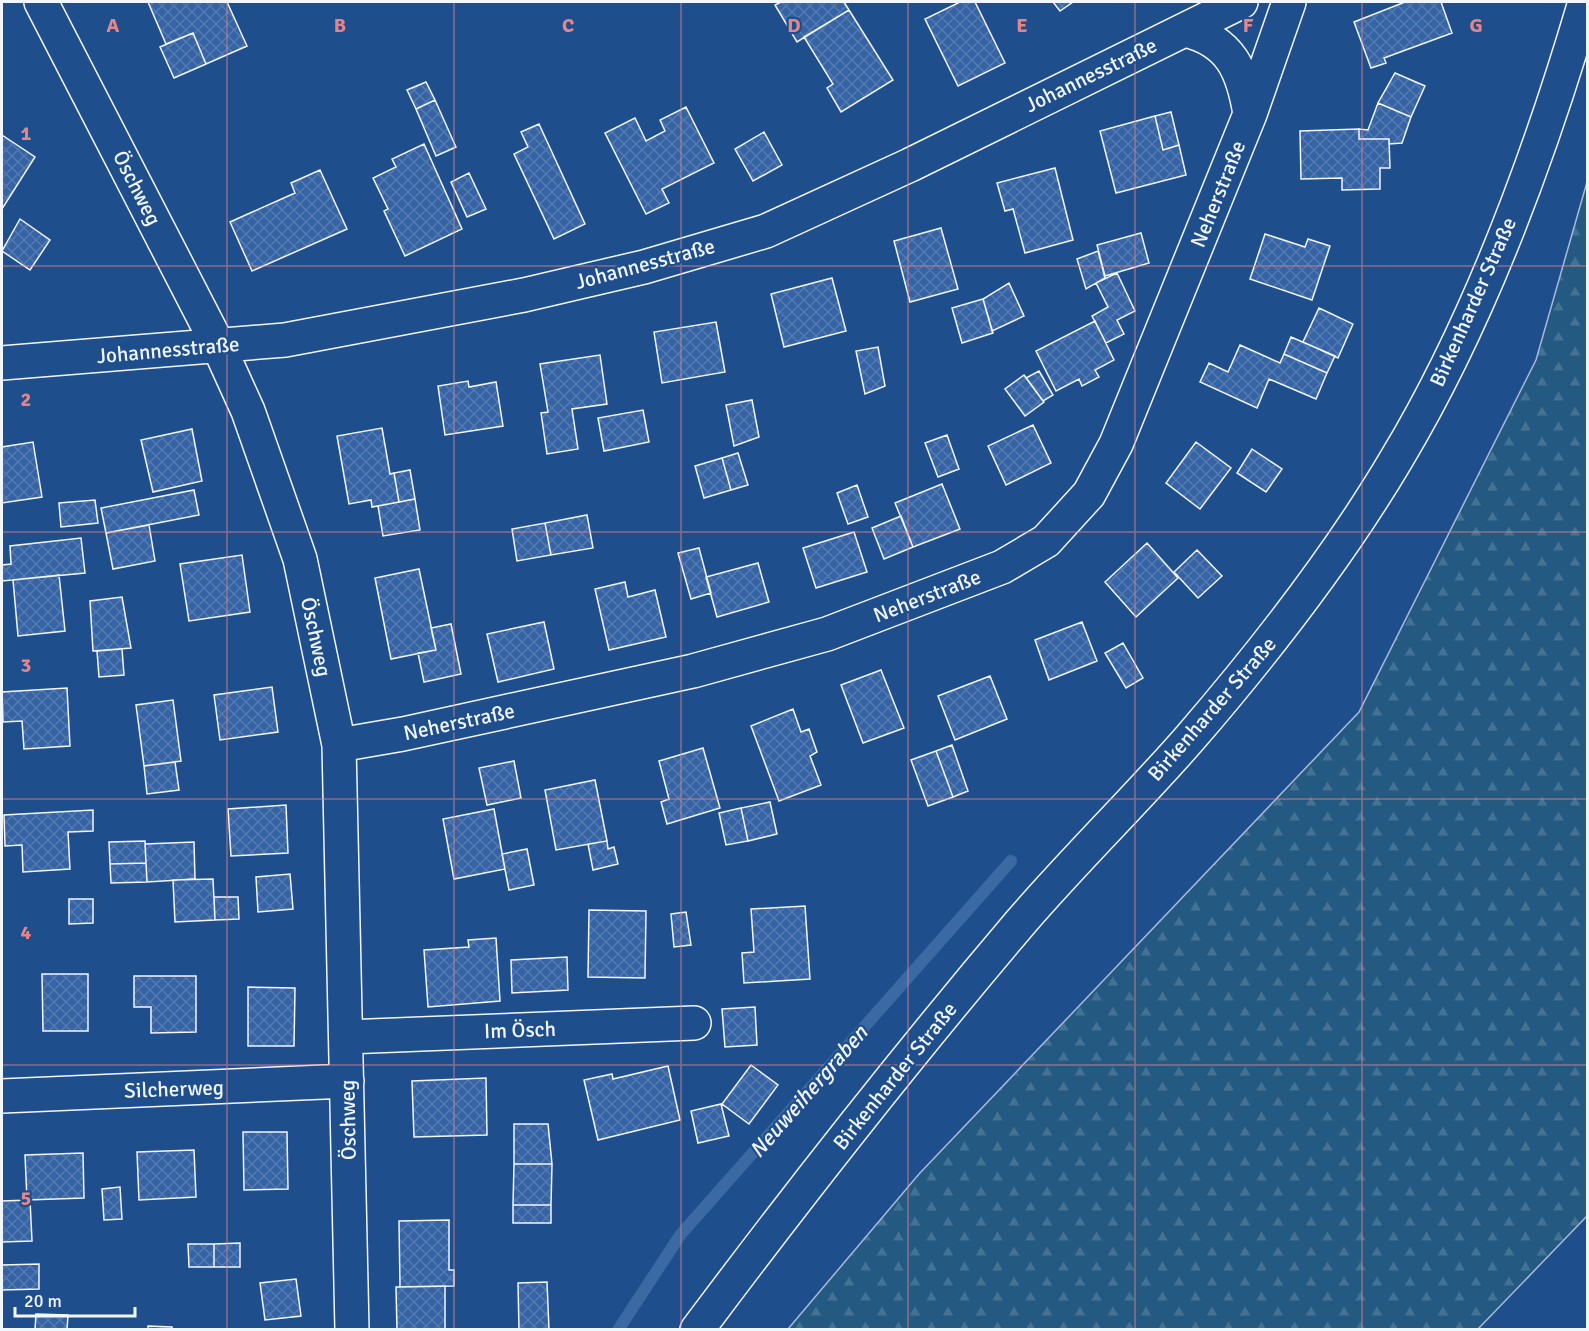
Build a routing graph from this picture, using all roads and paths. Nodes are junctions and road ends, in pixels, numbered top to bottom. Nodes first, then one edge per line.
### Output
1 (41, 2) edge
2 (1240, 2) edge
3 (1289, 2) edge
4 (1585, 2) edge
5 (1185, 30) junction
6 (1250, 114) junction
7 (219, 346) junction
8 (2, 363) edge
9 (339, 745) junction
10 (694, 1023) dead end
11 (345, 1037) junction
12 (347, 1081) junction
13 (2, 1096) edge
14 (352, 1329) edge
15 (697, 1329) edge

1 - 7 street, Öschweg
2 - 5 street, Johannesstraße
3 - 6 street, Neherstraße
4 - 15 street, Birkenharder Straße
5 - 6 street, Neherstraße
5 - 7 street, Johannesstraße
6 - 9 street, Neherstraße
7 - 8 street, Johannesstraße
7 - 9 street, Öschweg
9 - 11 street, Öschweg
10 - 11 street, Im Ösch
11 - 12 street, Öschweg
12 - 13 street, Silcherweg
12 - 14 street, Öschweg

